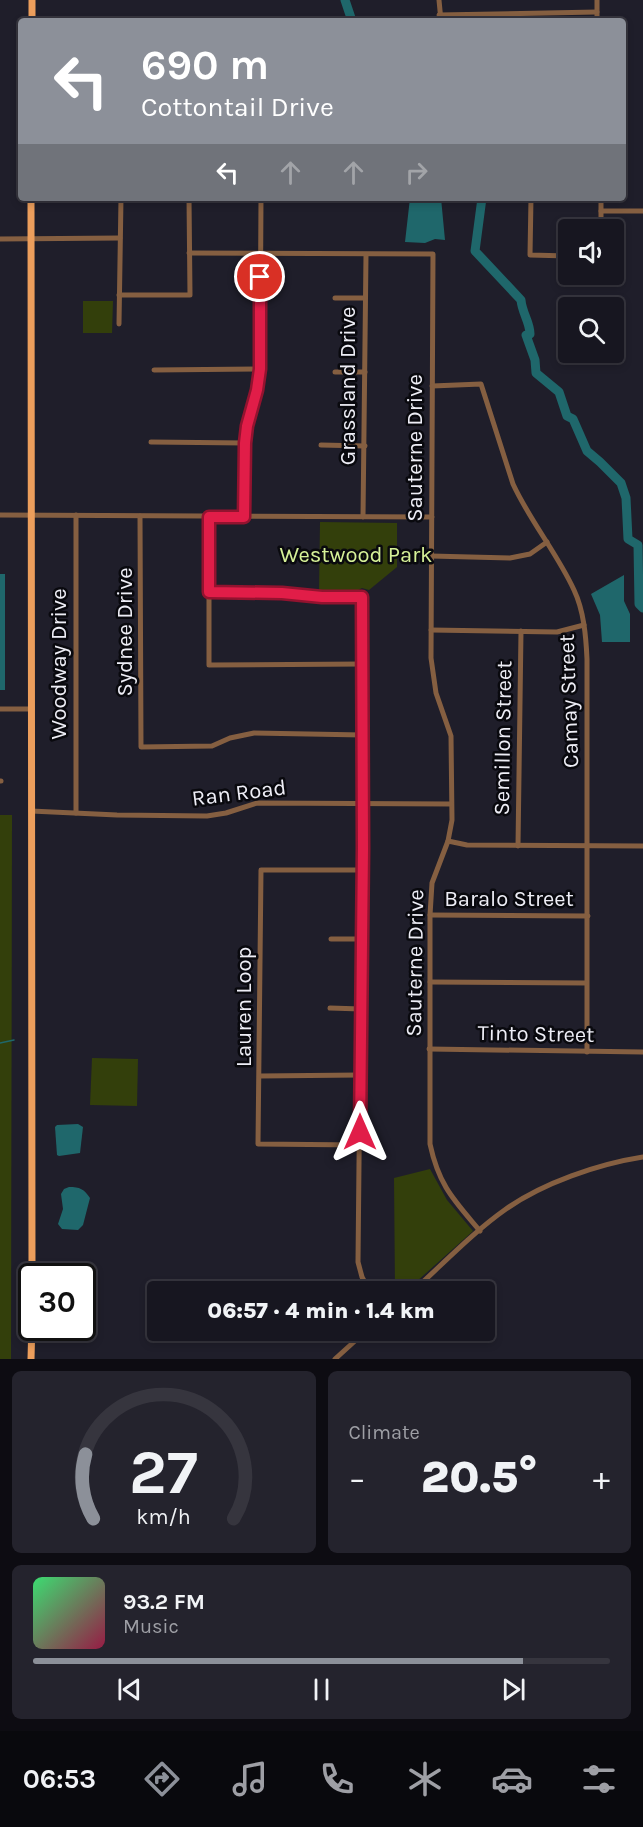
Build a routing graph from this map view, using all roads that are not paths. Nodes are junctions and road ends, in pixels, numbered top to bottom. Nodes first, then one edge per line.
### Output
1 (32, 0) edge
2 (439, 0) edge
3 (597, 0) edge
4 (597, 12) junction
5 (32, 18) edge
6 (440, 18) edge
7 (597, 18) edge
8 (31, 201) edge
9 (121, 201) edge
10 (189, 201) edge
11 (261, 201) edge
12 (531, 201) edge
13 (601, 201) edge
14 (601, 211) junction
15 (643, 211) edge
16 (601, 219) edge
17 (120, 238) junction
18 (0, 239) edge
19 (31, 240) junction
20 (189, 253) junction
21 (260, 254) junction
22 (366, 255) junction
23 (558, 256) edge
24 (119, 295) junction
25 (335, 298) dead end
26 (365, 298) junction
27 (119, 324) dead end
28 (260, 369) junction
29 (154, 370) dead end
30 (335, 372) dead end
31 (365, 372) junction
32 (432, 386) junction
33 (151, 442) dead end
34 (245, 443) junction
35 (321, 445) dead end
36 (365, 446) junction
37 (0, 514) edge
38 (31, 515) junction
39 (76, 515) junction
40 (140, 516) junction
41 (209, 517) junction
42 (244, 517) junction
43 (363, 517) junction
44 (432, 517) junction
45 (547, 542) junction
46 (431, 556) junction
47 (209, 592) junction
48 (584, 625) junction
49 (431, 630) junction
50 (521, 632) junction
51 (363, 664) junction
52 (0, 709) edge
53 (32, 710) junction
54 (363, 735) junction
55 (363, 803) junction
56 (452, 804) junction
57 (31, 811) junction
58 (76, 813) junction
59 (448, 841) junction
60 (518, 846) junction
61 (588, 846) junction
62 (643, 846) edge
63 (362, 870) junction
64 (430, 915) junction
65 (588, 916) junction
66 (331, 939) dead end
67 (361, 939) junction
68 (430, 982) junction
69 (586, 983) junction
70 (330, 1008) dead end
71 (361, 1008) junction
72 (429, 1050) junction
73 (587, 1052) junction
74 (643, 1052) edge
75 (359, 1075) junction
76 (260, 1076) junction
77 (360, 1145) junction
78 (643, 1157) edge
79 (480, 1231) junction
80 (32, 1263) edge
81 (364, 1281) edge
82 (424, 1281) edge
83 (31, 1341) edge
84 (355, 1341) edge
85 (31, 1359) edge
86 (334, 1359) edge

1 - 5 main road
2 - 6 street
3 - 4 street
4 - 6 street
4 - 7 street
8 - 19 main road
9 - 17 street
10 - 20 street
11 - 21 street
12 - 23 street
13 - 14 street
14 - 15 street
14 - 16 street
17 - 19 street
17 - 24 street
18 - 19 street
19 - 38 main road
20 - 21 street
20 - 24 street
21 - 22 street
21 - 28 street
22 - 26 street, Grassland Drive
22 - 32 street, Sauterne Drive
24 - 27 street
25 - 26 street
26 - 31 street, Grassland Drive
28 - 29 street
28 - 34 street
30 - 31 street
31 - 36 street, Grassland Drive
32 - 44 street, Sauterne Drive
32 - 45 street, Camay Street
33 - 34 street
34 - 42 street
35 - 36 street
36 - 43 street, Grassland Drive
37 - 38 street
38 - 39 street
38 - 53 main road
39 - 40 street
39 - 58 street, Woodway Drive
40 - 41 street
40 - 54 street, Sydnee Drive
41 - 42 street
41 - 47 street
42 - 43 street
43 - 44 street
44 - 46 street, Sauterne Drive
45 - 46 street
45 - 48 street, Camay Street
46 - 49 street, Sauterne Drive
47 - 51 street
47 - 51 street
48 - 50 street
48 - 61 street, Camay Street
49 - 50 street
49 - 56 street, Sauterne Drive
50 - 60 street, Semillon Street
51 - 54 street
52 - 53 street
53 - 57 main road
54 - 55 street
55 - 56 street, Ran Road
55 - 58 street, Ran Road
55 - 63 street
56 - 59 street, Sauterne Drive
57 - 58 street, Ran Road
57 - 80 main road
59 - 60 street
59 - 64 street, Sauterne Drive
60 - 61 street
61 - 62 street
61 - 65 street, Camay Street
63 - 67 street
63 - 76 street, Lauren Loop
64 - 65 street, Baralo Street
64 - 68 street, Sauterne Drive
65 - 69 street, Camay Street
66 - 67 street
67 - 71 street
68 - 69 street
68 - 72 street, Sauterne Drive
69 - 73 street, Camay Street
70 - 71 street
71 - 75 street
72 - 73 street, Tinto Street
72 - 79 street, Sauterne Drive
73 - 74 street, Tinto Street
75 - 76 street
75 - 77 street
76 - 77 street, Lauren Loop
77 - 81 street
78 - 79 street
79 - 82 street
83 - 85 main road
84 - 86 street

